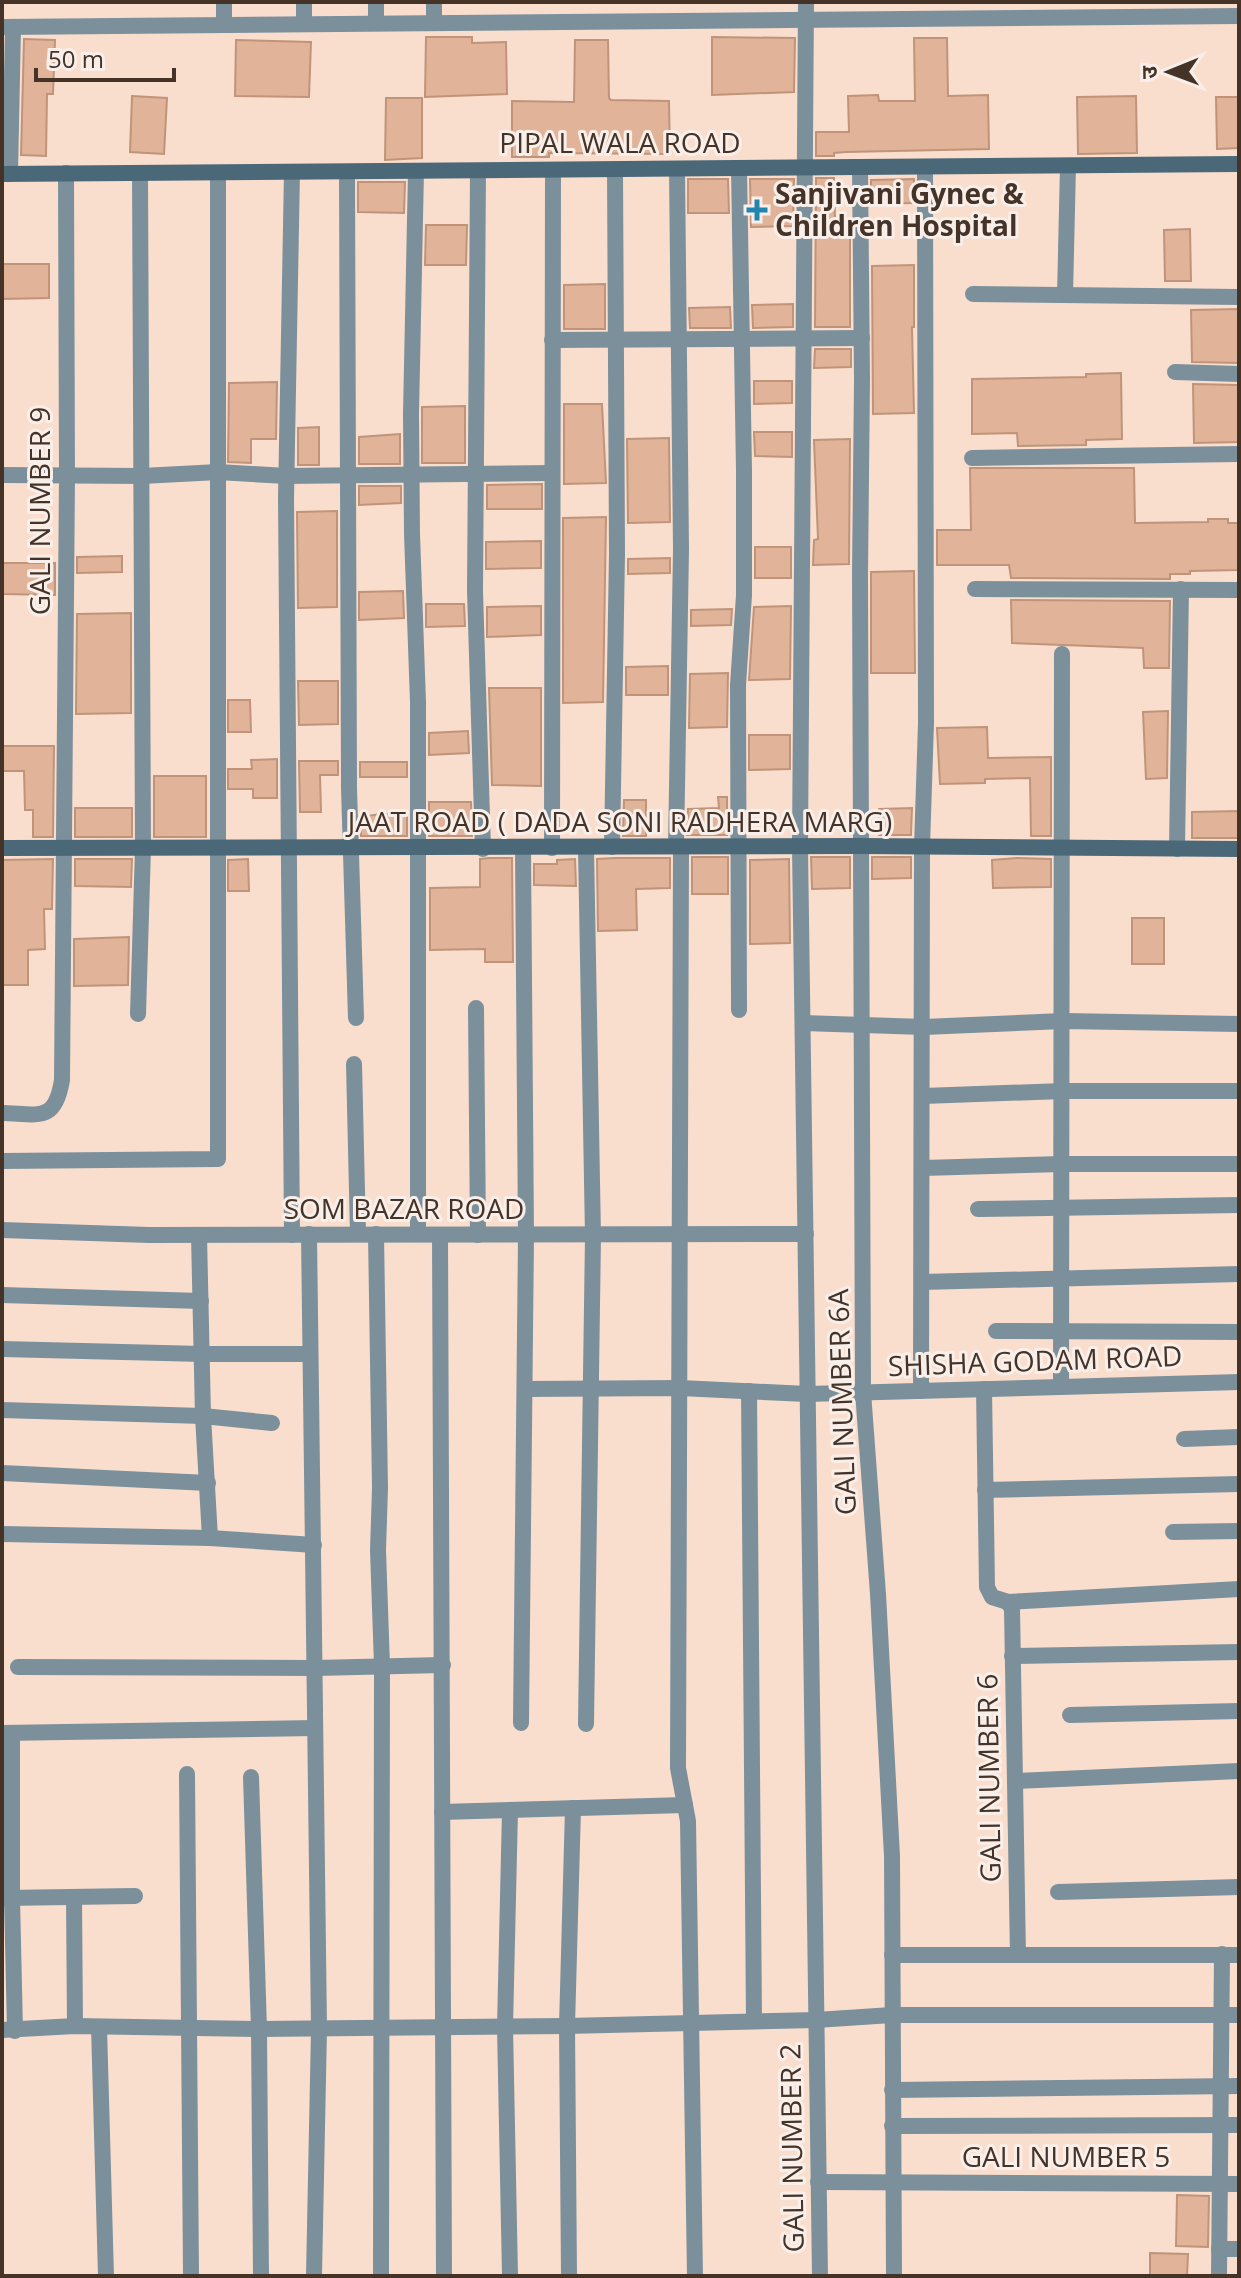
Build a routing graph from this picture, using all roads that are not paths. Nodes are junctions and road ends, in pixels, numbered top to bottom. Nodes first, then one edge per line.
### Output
1 (224, 2) edge
2 (304, 2) edge
3 (376, 2) edge
4 (434, 2) edge
5 (806, 10) edge
6 (1233, 11) edge
7 (434, 21) junction
8 (304, 22) junction
9 (376, 22) junction
10 (224, 23) junction
11 (8, 27) edge
12 (1239, 164) edge
13 (1068, 166) junction
14 (860, 167) junction
15 (925, 167) junction
16 (739, 168) junction
17 (803, 168) junction
18 (677, 169) junction
19 (553, 170) junction
20 (615, 170) junction
21 (416, 171) junction
22 (478, 171) junction
23 (292, 172) junction
24 (347, 172) junction
25 (66, 173) junction
26 (140, 173) junction
27 (218, 173) junction
28 (6, 174) edge
29 (973, 294) dead end
30 (1065, 295) junction
31 (1239, 297) edge
32 (862, 338) junction
33 (802, 339) junction
34 (552, 340) junction
35 (616, 340) junction
36 (678, 340) junction
37 (743, 340) junction
38 (1175, 372) dead end
39 (1239, 374) edge
40 (1239, 454) edge
41 (972, 458) dead end
42 (218, 472) junction
43 (552, 473) junction
44 (349, 474) junction
45 (411, 474) junction
46 (476, 474) junction
47 (2, 475) edge
48 (67, 476) junction
49 (142, 476) junction
50 (286, 476) junction
51 (975, 589) dead end
52 (1181, 589) junction
53 (1239, 590) edge
54 (1062, 654) dead end
55 (860, 846) junction
56 (612, 847) junction
57 (679, 847) junction
58 (739, 847) junction
59 (800, 847) junction
60 (922, 847) junction
61 (2, 848) edge
62 (65, 848) junction
63 (143, 848) junction
64 (215, 848) junction
65 (288, 848) junction
66 (523, 848) junction
67 (552, 848) junction
68 (586, 848) junction
69 (1062, 848) junction
70 (351, 849) junction
71 (416, 849) junction
72 (483, 849) junction
73 (1177, 849) junction
74 (1239, 849) edge
75 (476, 1008) dead end
76 (739, 1010) dead end
77 (138, 1014) dead end
78 (356, 1018) dead end
79 (1063, 1021) junction
80 (803, 1023) junction
81 (1239, 1024) edge
82 (861, 1025) junction
83 (924, 1027) junction
84 (354, 1064) dead end
85 (1063, 1091) junction
86 (1239, 1091) edge
87 (923, 1096) junction
88 (2, 1113) edge
89 (2, 1161) edge
90 (1063, 1164) junction
91 (1239, 1164) edge
92 (923, 1168) junction
93 (1239, 1205) edge
94 (1063, 1208) junction
95 (978, 1209) dead end
96 (2, 1230) edge
97 (301, 1234) junction
98 (358, 1234) junction
99 (376, 1234) junction
100 (418, 1234) junction
101 (806, 1234) junction
102 (199, 1235) junction
103 (440, 1235) junction
104 (478, 1235) junction
105 (526, 1235) junction
106 (682, 1235) junction
107 (593, 1236) junction
108 (1239, 1274) edge
109 (1062, 1277) junction
110 (922, 1282) junction
111 (2, 1295) edge
112 (201, 1301) junction
113 (1062, 1330) junction
114 (996, 1331) dead end
115 (1239, 1332) edge
116 (2, 1349) edge
117 (203, 1354) junction
118 (310, 1354) junction
119 (1239, 1382) edge
120 (1061, 1387) junction
121 (680, 1388) junction
122 (525, 1389) junction
123 (592, 1389) junction
124 (984, 1389) junction
125 (749, 1391) junction
126 (921, 1391) junction
127 (863, 1392) junction
128 (807, 1394) junction
129 (2, 1410) edge
130 (203, 1416) junction
131 (272, 1423) dead end
132 (1239, 1437) edge
133 (1184, 1439) dead end
134 (2, 1473) edge
135 (208, 1483) junction
136 (1239, 1484) edge
137 (985, 1490) junction
138 (1239, 1531) edge
139 (1173, 1532) dead end
140 (2, 1534) edge
141 (210, 1538) junction
142 (314, 1545) junction
143 (1239, 1589) edge
144 (1008, 1602) junction
145 (1239, 1652) edge
146 (1012, 1656) junction
147 (443, 1665) junction
148 (382, 1666) junction
149 (18, 1667) dead end
150 (315, 1668) junction
151 (1239, 1711) edge
152 (1070, 1715) dead end
153 (521, 1723) dead end
154 (586, 1724) dead end
155 (315, 1728) junction
156 (7, 1733) edge
157 (1239, 1771) edge
158 (187, 1774) dead end
159 (251, 1777) dead end
160 (1015, 1781) junction
161 (685, 1805) junction
162 (573, 1808) junction
163 (510, 1810) junction
164 (442, 1812) junction
165 (1239, 1887) edge
166 (1058, 1892) dead end
167 (135, 1896) dead end
168 (74, 1897) junction
169 (7, 1898) edge
170 (1222, 1954) junction
171 (892, 1955) junction
172 (1018, 1955) junction
173 (1239, 1955) edge
174 (1230, 2014) edge
175 (892, 2015) junction
176 (816, 2020) junction
177 (754, 2021) junction
178 (691, 2023) junction
179 (75, 2026) junction
180 (567, 2026) junction
181 (99, 2027) junction
182 (445, 2027) junction
183 (505, 2027) junction
184 (189, 2028) junction
185 (380, 2028) junction
186 (259, 2029) junction
187 (319, 2029) junction
188 (9, 2030) edge
189 (1220, 2086) junction
190 (1239, 2086) edge
191 (892, 2090) junction
192 (1220, 2125) junction
193 (1239, 2125) edge
194 (892, 2126) junction
195 (818, 2182) junction
196 (893, 2182) junction
197 (1219, 2184) junction
198 (1239, 2184) edge
199 (1219, 2249) junction
200 (1239, 2249) edge
201 (106, 2276) edge
202 (191, 2276) edge
203 (261, 2276) edge
204 (314, 2276) edge
205 (381, 2276) edge
206 (444, 2276) edge
207 (510, 2276) edge
208 (569, 2276) edge
209 (695, 2276) edge
210 (820, 2276) edge
211 (894, 2276) edge
212 (1219, 2276) edge

1 - 10 street
2 - 8 street
3 - 9 street
4 - 7 street
5 - 6 street
5 - 7 street
5 - 17 street, GALI NUMBER 2
7 - 9 street
8 - 9 street
8 - 10 street
10 - 11 street
11 - 28 street
12 - 13 street, PIPAL WALA ROAD
13 - 15 street, PIPAL WALA ROAD
13 - 30 street
14 - 15 street, PIPAL WALA ROAD
14 - 17 street, PIPAL WALA ROAD
14 - 32 street, GALI NUMBER 6A
15 - 60 street
16 - 17 street, PIPAL WALA ROAD
16 - 18 street, PIPAL WALA ROAD
16 - 37 street
17 - 33 street, GALI NUMBER 2
18 - 20 street, PIPAL WALA ROAD
18 - 36 street
19 - 20 street, PIPAL WALA ROAD
19 - 22 street, PIPAL WALA ROAD
19 - 34 street
20 - 35 street
21 - 22 street, PIPAL WALA ROAD
21 - 24 street, PIPAL WALA ROAD
21 - 45 street
22 - 46 street
23 - 24 street, PIPAL WALA ROAD
23 - 27 street, PIPAL WALA ROAD
23 - 50 street
24 - 44 street
25 - 26 street, PIPAL WALA ROAD
25 - 28 street, PIPAL WALA ROAD
25 - 48 street, GALI NUMBER 9
26 - 27 street, PIPAL WALA ROAD
26 - 49 street
27 - 42 street
29 - 30 street
30 - 31 street
32 - 33 street
32 - 55 street, GALI NUMBER 6A
33 - 37 street
33 - 59 street, GALI NUMBER 2
34 - 35 street
34 - 43 street
35 - 36 street
35 - 56 street
36 - 37 street
36 - 57 street
37 - 58 street
38 - 39 street
40 - 41 street
42 - 49 street
42 - 50 street
42 - 64 street
43 - 46 street
43 - 67 street
44 - 45 street
44 - 50 street
44 - 70 street
45 - 46 street
45 - 71 street
46 - 72 street
47 - 48 street
48 - 49 street
48 - 62 street, GALI NUMBER 9
49 - 63 street
50 - 65 street
51 - 52 street
52 - 53 street
52 - 73 street
54 - 69 street
55 - 59 street, JAAT ROAD ( DADA SONI RADHERA MARG)
55 - 60 street, JAAT ROAD ( DADA SONI RADHERA MARG)
55 - 82 street, GALI NUMBER 6A
56 - 57 street, JAAT ROAD ( DADA SONI RADHERA MARG)
56 - 68 street, JAAT ROAD ( DADA SONI RADHERA MARG)
57 - 58 street, JAAT ROAD ( DADA SONI RADHERA MARG)
57 - 106 street
58 - 59 street, JAAT ROAD ( DADA SONI RADHERA MARG)
58 - 76 street
59 - 80 street, GALI NUMBER 2
60 - 69 street, JAAT ROAD ( DADA SONI RADHERA MARG)
60 - 83 street
61 - 62 street, JAAT ROAD ( DADA SONI RADHERA MARG)
62 - 63 street, JAAT ROAD ( DADA SONI RADHERA MARG)
62 - 88 street, GALI NUMBER 9
63 - 64 street, JAAT ROAD ( DADA SONI RADHERA MARG)
63 - 77 street
64 - 65 street, JAAT ROAD ( DADA SONI RADHERA MARG)
64 - 89 street
65 - 70 street, JAAT ROAD ( DADA SONI RADHERA MARG)
65 - 97 street
66 - 67 street, JAAT ROAD ( DADA SONI RADHERA MARG)
66 - 72 street, JAAT ROAD ( DADA SONI RADHERA MARG)
66 - 105 street
67 - 68 street, JAAT ROAD ( DADA SONI RADHERA MARG)
68 - 107 street
69 - 73 street, JAAT ROAD ( DADA SONI RADHERA MARG)
69 - 79 street
70 - 71 street, JAAT ROAD ( DADA SONI RADHERA MARG)
70 - 78 street
71 - 72 street, JAAT ROAD ( DADA SONI RADHERA MARG)
71 - 100 street
73 - 74 street, JAAT ROAD ( DADA SONI RADHERA MARG)
75 - 104 street
79 - 81 street
79 - 83 street
79 - 85 street
80 - 82 street
80 - 101 street, GALI NUMBER 2
82 - 83 street
82 - 127 street, GALI NUMBER 6A
83 - 87 street
84 - 98 street
85 - 86 street
85 - 87 street
85 - 90 street
87 - 92 street
90 - 91 street
90 - 92 street
90 - 94 street
92 - 110 street
93 - 94 street
94 - 95 street
94 - 109 street
96 - 102 street, SOM BAZAR ROAD
97 - 98 street, SOM BAZAR ROAD
97 - 102 street, SOM BAZAR ROAD
97 - 118 street
98 - 99 street, SOM BAZAR ROAD
99 - 100 street, SOM BAZAR ROAD
99 - 148 street
100 - 103 street, SOM BAZAR ROAD
101 - 106 street, SOM BAZAR ROAD
101 - 128 street, GALI NUMBER 2
102 - 112 street
103 - 104 street, SOM BAZAR ROAD
103 - 147 street
104 - 105 street, SOM BAZAR ROAD
105 - 107 street, SOM BAZAR ROAD
105 - 122 street
106 - 107 street, SOM BAZAR ROAD
106 - 121 street
107 - 123 street
108 - 109 street
109 - 110 street
109 - 113 street
110 - 126 street
111 - 112 street
112 - 117 street
113 - 114 street
113 - 115 street
113 - 120 street
116 - 117 street
117 - 118 street
117 - 130 street
118 - 142 street
119 - 120 street, SHISHA GODAM ROAD
120 - 124 street, SHISHA GODAM ROAD
121 - 123 street, SHISHA GODAM ROAD
121 - 125 street, SHISHA GODAM ROAD
121 - 161 street
122 - 123 street, SHISHA GODAM ROAD
122 - 153 street
123 - 154 street
124 - 126 street, SHISHA GODAM ROAD
124 - 137 street
125 - 128 street, SHISHA GODAM ROAD
125 - 177 street
126 - 127 street, SHISHA GODAM ROAD
127 - 128 street, SHISHA GODAM ROAD
127 - 171 street, GALI NUMBER 6A
128 - 176 street, GALI NUMBER 2
129 - 130 street
130 - 131 street
130 - 135 street
132 - 133 street
134 - 135 street
135 - 141 street
136 - 137 street
137 - 144 street
138 - 139 street
140 - 141 street
141 - 142 street
142 - 150 street
143 - 144 street
144 - 146 street, GALI NUMBER 6
145 - 146 street
146 - 160 street, GALI NUMBER 6
147 - 148 street
147 - 164 street
148 - 150 street
148 - 185 street
149 - 150 street
150 - 155 street
151 - 152 street
155 - 156 street
155 - 187 street
156 - 169 street
157 - 160 street
158 - 184 street
159 - 186 street
160 - 172 street, GALI NUMBER 6
161 - 162 street
161 - 178 street
162 - 163 street
162 - 180 street
163 - 164 street
163 - 183 street
164 - 182 street
165 - 166 street
167 - 168 street
168 - 169 street
168 - 179 street
169 - 188 street
170 - 172 street
170 - 173 street
170 - 174 street
171 - 172 street
171 - 175 street, GALI NUMBER 6A
174 - 175 street
174 - 189 street
175 - 176 street
175 - 191 street
176 - 177 street
176 - 195 street, GALI NUMBER 2
177 - 178 street
178 - 180 street
178 - 209 street
179 - 181 street
179 - 188 street
180 - 183 street
180 - 208 street
181 - 184 street
181 - 201 street
182 - 183 street
182 - 185 street
182 - 206 street
183 - 207 street
184 - 186 street
184 - 202 street
185 - 187 street
185 - 205 street
186 - 187 street
186 - 203 street
187 - 204 street
189 - 190 street
189 - 191 street
189 - 192 street
191 - 194 street
192 - 193 street
192 - 194 street
192 - 197 street
194 - 196 street
195 - 196 street, GALI NUMBER 5
195 - 210 street, GALI NUMBER 2
196 - 197 street, GALI NUMBER 5
196 - 211 street
197 - 198 street, GALI NUMBER 5
197 - 199 street
199 - 200 street
199 - 212 street

